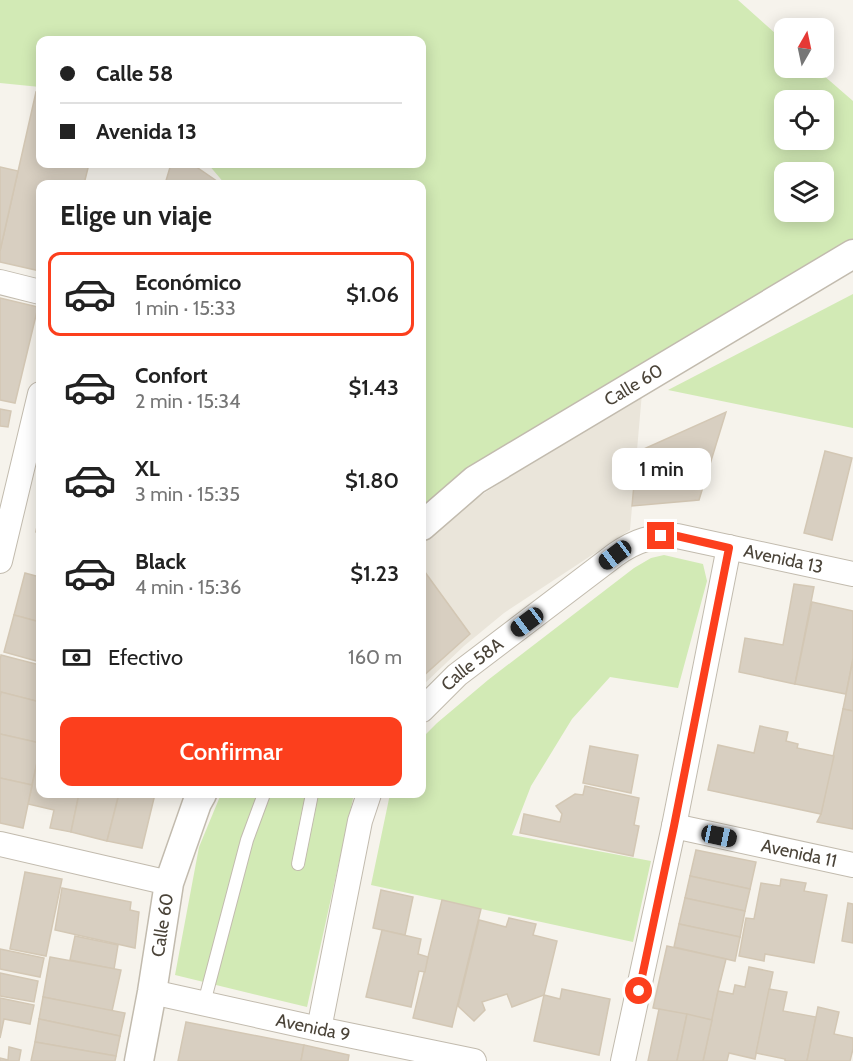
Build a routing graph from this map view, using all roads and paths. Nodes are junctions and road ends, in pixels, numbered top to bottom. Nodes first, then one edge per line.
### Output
1 (853, 254) edge
2 (0, 282) edge
3 (36, 291) edge
4 (36, 411) edge
5 (426, 523) edge
6 (643, 539) joint
7 (729, 548) junction
8 (0, 561) edge
9 (853, 574) edge
10 (426, 706) edge
11 (200, 798) edge
12 (263, 798) edge
13 (311, 798) edge
14 (368, 798) edge
15 (674, 826) junction
16 (0, 844) edge
17 (298, 864) dead end
18 (853, 866) edge
19 (169, 883) junction
20 (152, 992) junction
21 (204, 1003) junction
22 (319, 1029) junction
23 (139, 1061) edge
24 (474, 1061) edge
25 (623, 1061) edge

1 - 5 street, Calle 60
2 - 3 street
4 - 8 street
6 - 7 street, Avenida 13
6 - 10 street, Calle 58A
7 - 9 street, Avenida 13
7 - 15 street
11 - 19 street, Calle 60
12 - 21 lane
13 - 17 lane
14 - 22 street
15 - 18 street, Avenida 11
15 - 25 street
16 - 19 street
19 - 20 street, Calle 60
20 - 21 street, Avenida 9
20 - 23 street, Calle 60
21 - 22 street, Avenida 9
22 - 24 street, Avenida 9

